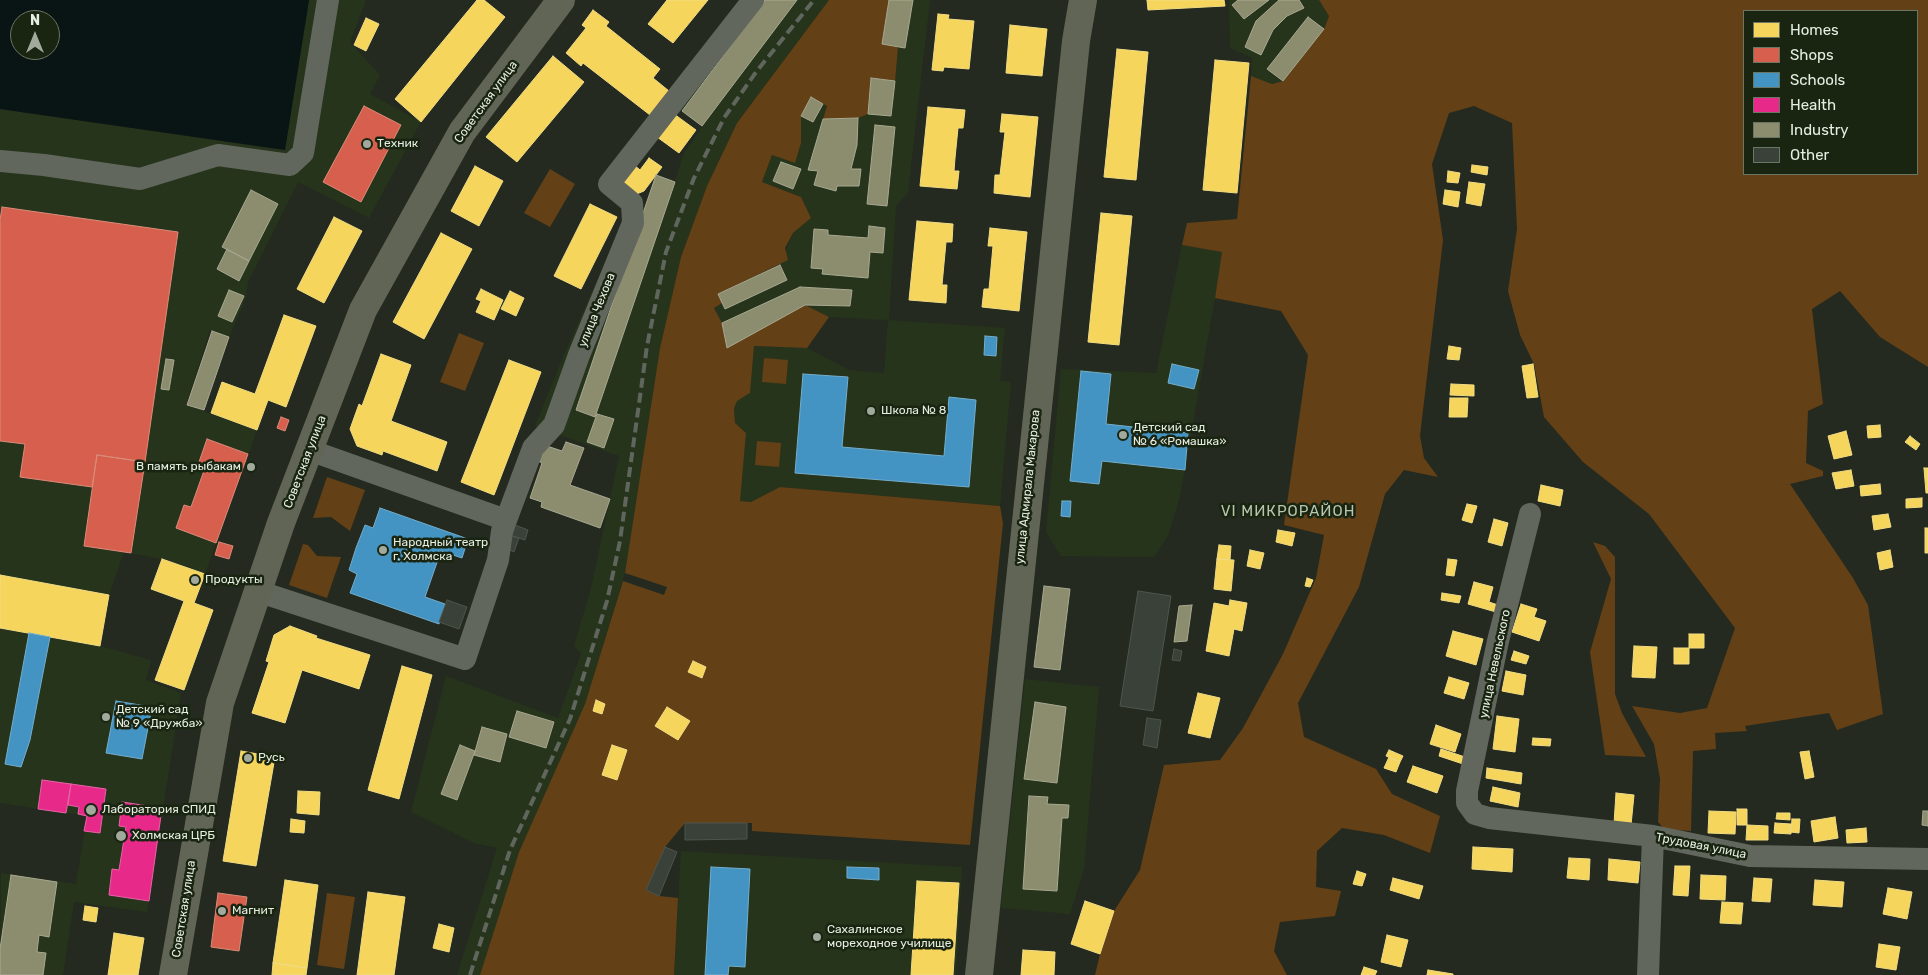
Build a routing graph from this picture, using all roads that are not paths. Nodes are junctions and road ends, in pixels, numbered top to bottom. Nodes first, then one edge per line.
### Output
1 (328, 0) edge
2 (561, 0) edge
3 (753, 0) edge
4 (1083, 0) edge
5 (0, 161) edge
6 (309, 450) junction
7 (1530, 514) dead end
8 (506, 520) junction
9 (257, 591) junction
10 (1475, 814) joint
11 (1653, 836) junction
12 (1928, 859) edge
13 (173, 975) edge
14 (979, 975) edge
15 (1648, 975) edge

1 - 5 street
2 - 6 main road, Советская улица
3 - 8 street, улица Чехова
4 - 14 main road, улица Адмирала Макарова
6 - 8 street
6 - 9 main road, Советская улица
7 - 10 street, улица Невельского
8 - 9 street, улица Чехова
9 - 13 main road, Советская улица
10 - 11 street, Трудовая улица
11 - 12 street, Трудовая улица
11 - 15 street

